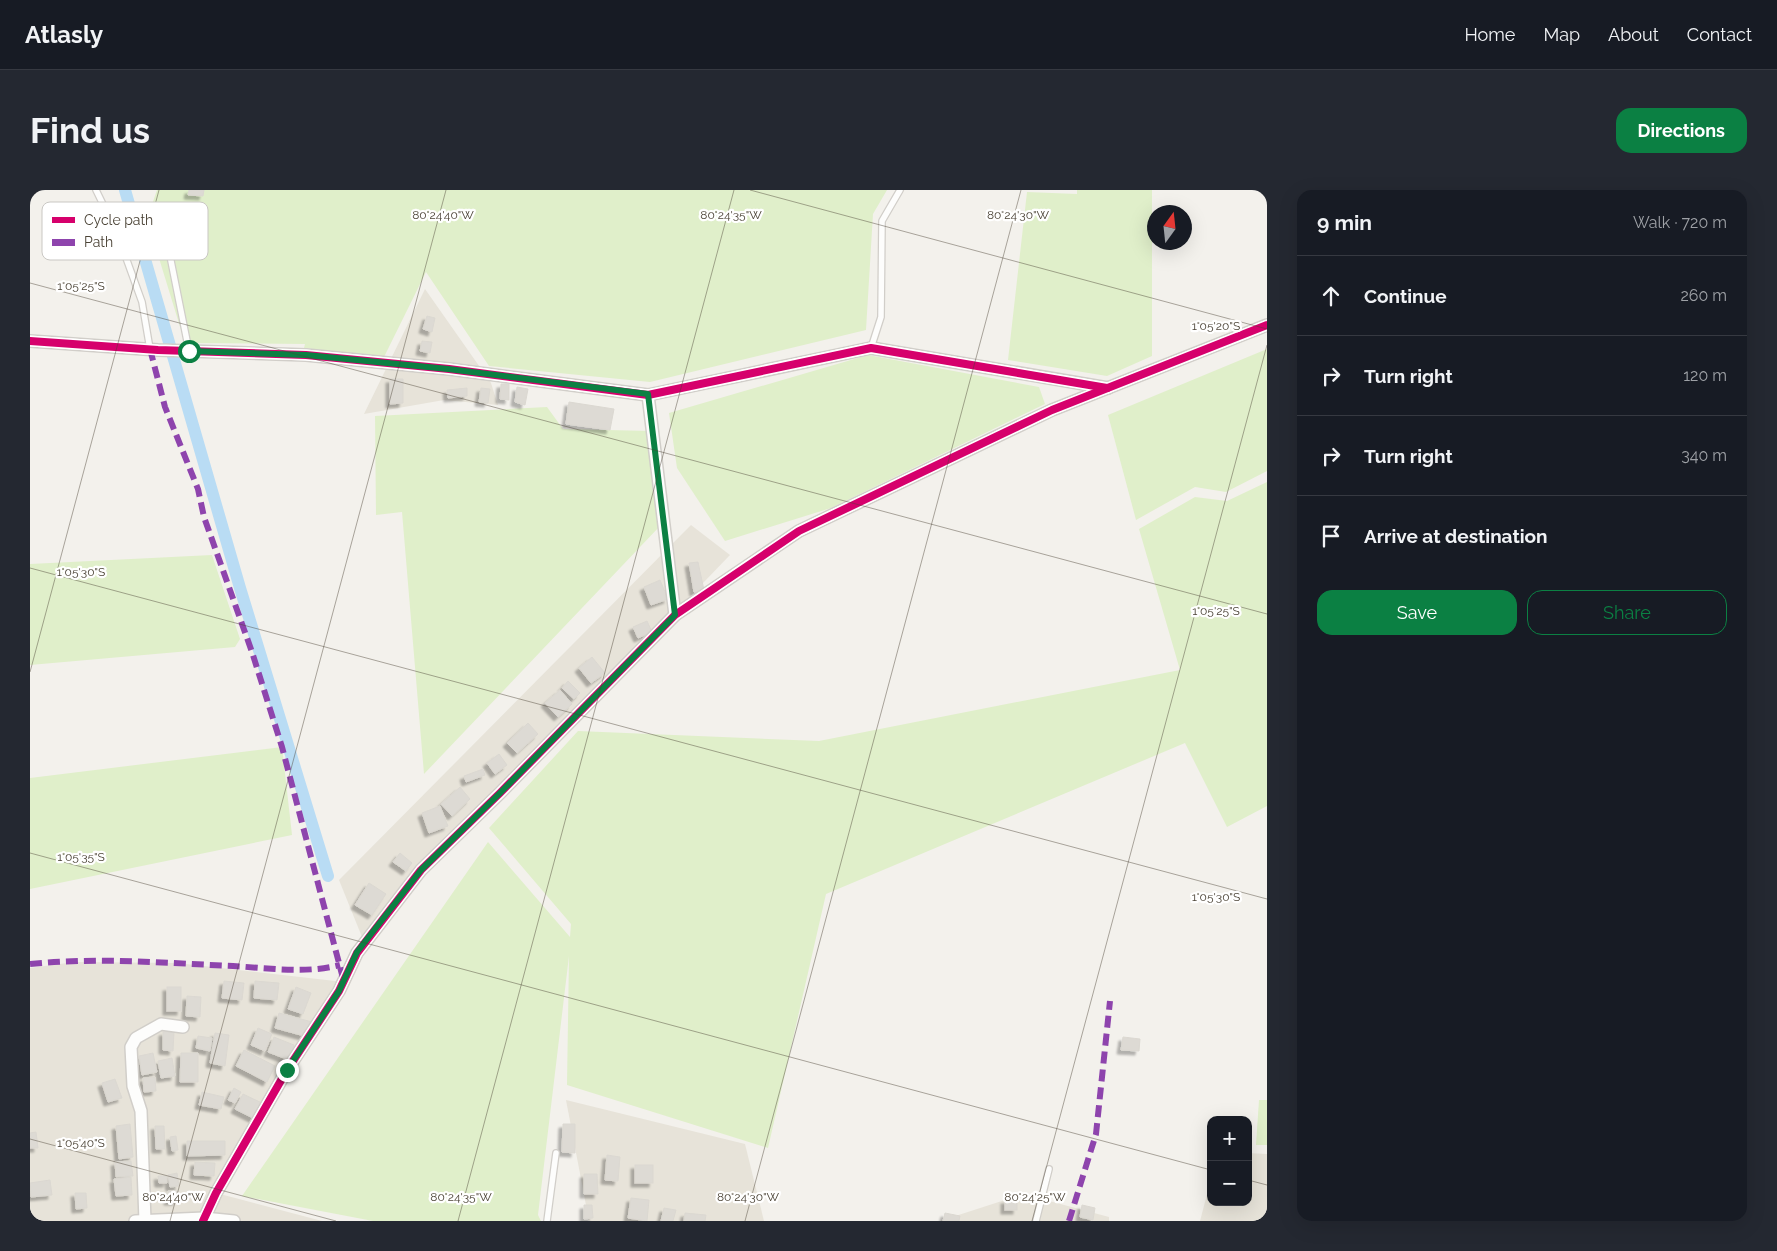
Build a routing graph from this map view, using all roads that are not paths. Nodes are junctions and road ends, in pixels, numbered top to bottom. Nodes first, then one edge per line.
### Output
1 (96, 190) edge
2 (900, 190) edge
3 (102, 202) edge
4 (127, 260) edge
5 (171, 260) edge
6 (1267, 325) edge
7 (30, 341) edge
8 (871, 348) junction
9 (154, 349) junction
10 (185, 351) junction
11 (1108, 388) junction
12 (648, 394) junction
13 (675, 615) junction
14 (184, 1027) dead end
15 (556, 1153) dead end
16 (1049, 1169) dead end
17 (204, 1220) edge
18 (135, 1221) edge
19 (145, 1221) edge
20 (234, 1221) edge
21 (547, 1221) edge
22 (1036, 1221) edge

1 - 3 lane
2 - 8 lane
4 - 9 lane
5 - 10 lane
6 - 11 street
7 - 9 street
8 - 11 street
8 - 12 street
9 - 10 street
10 - 12 street
11 - 13 street
12 - 13 street
13 - 17 street
14 - 19 street
15 - 21 lane
16 - 22 lane
17 - 19 street
17 - 20 street
18 - 19 street

